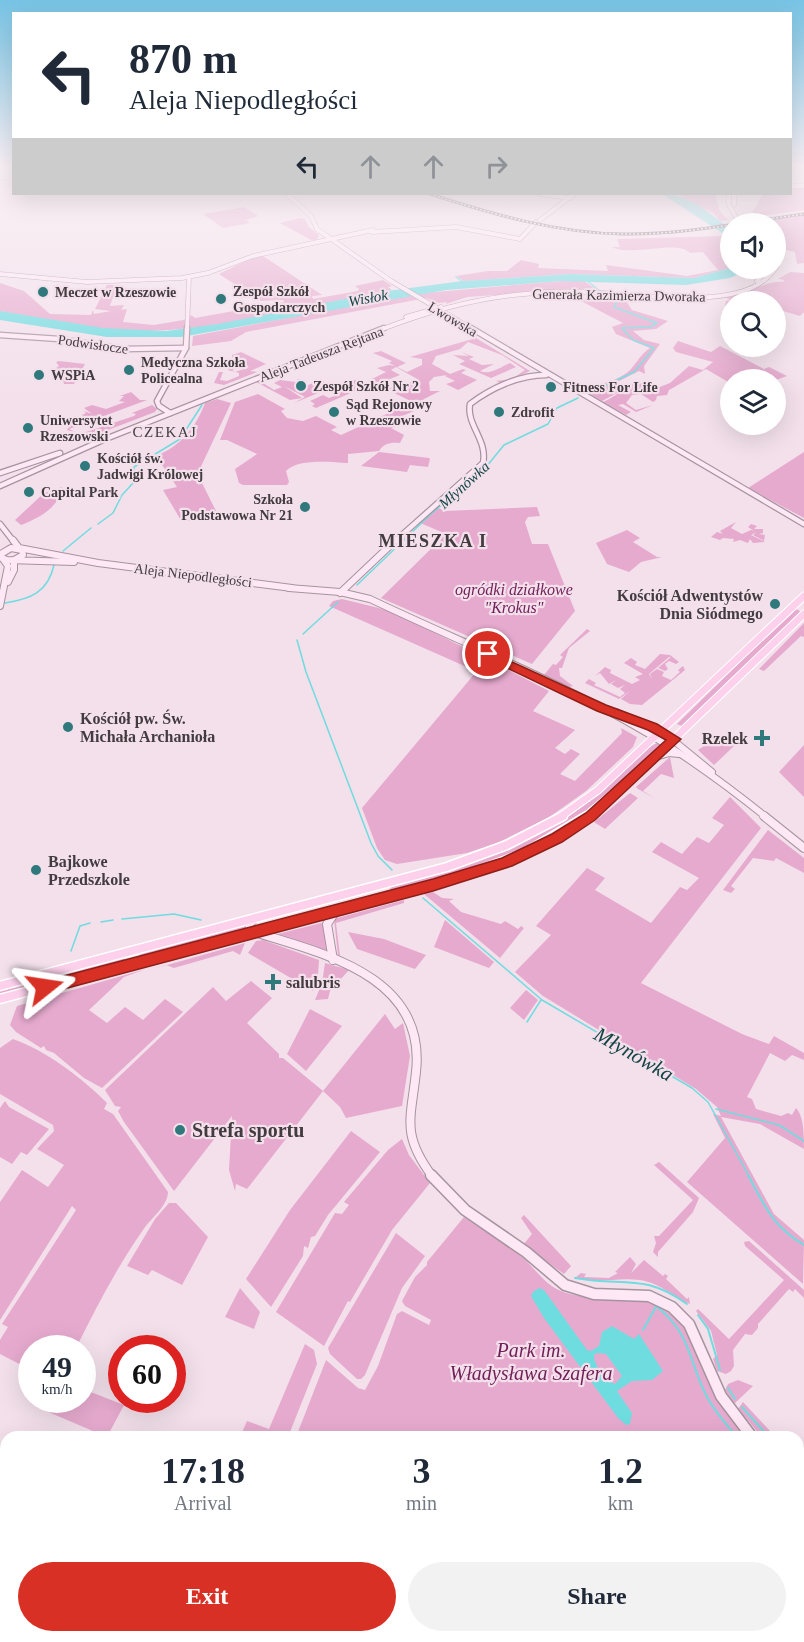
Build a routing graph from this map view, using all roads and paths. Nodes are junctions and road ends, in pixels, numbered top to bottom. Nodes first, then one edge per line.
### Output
1 (316, 243) edge
2 (338, 243) edge
3 (0, 274) edge
4 (189, 277) junction
5 (758, 279) edge
6 (768, 279) edge
7 (609, 292) junction
8 (429, 303) junction
9 (441, 308) junction
10 (424, 310) junction
11 (0, 335) edge
12 (186, 348) junction
13 (536, 371) junction
14 (547, 374) junction
15 (168, 412) junction
16 (612, 416) junction
17 (623, 417) junction
18 (0, 473) edge
19 (0, 486) edge
20 (0, 524) edge
21 (804, 524) edge
22 (804, 529) edge
23 (19, 548) junction
24 (1, 557) edge
25 (14, 560) junction
26 (32, 561) junction
27 (98, 563) junction
28 (14, 570) junction
29 (4, 589) junction
30 (338, 594) junction
31 (804, 596) edge
32 (0, 606) edge
33 (804, 614) edge
34 (602, 708) junction
35 (661, 732) junction
36 (654, 738) junction
37 (674, 739) junction
38 (668, 746) junction
39 (656, 757) junction
40 (687, 758) junction
41 (718, 779) junction
42 (804, 848) edge
43 (380, 884) junction
44 (385, 898) junction
45 (339, 910) junction
46 (258, 917) junction
47 (255, 932) junction
48 (130, 951) junction
49 (333, 960) junction
50 (133, 964) junction
51 (0, 986) edge
52 (0, 999) edge
53 (747, 1431) edge

1 - 4 street
2 - 8 street, Lwowska
3 - 4 street
4 - 12 street
5 - 7 street, Generała Kazimierza Dworaka
6 - 7 street, Generała Kazimierza Dworaka
7 - 9 street, Generała Kazimierza Dworaka
8 - 9 street, Lwowska
8 - 9 street
8 - 10 street
9 - 10 street, Aleja Tadeusza Rejtana
9 - 13 street, Lwowska
9 - 15 street, Aleja Tadeusza Rejtana
10 - 15 street, Aleja Tadeusza Rejtana
11 - 12 street, Podwisłocze
12 - 15 street
13 - 14 street
13 - 30 street
14 - 16 street
14 - 17 street
15 - 18 street, Aleja Tadeusza Rejtana
15 - 19 street, Aleja Tadeusza Rejtana
16 - 17 street
16 - 22 street
17 - 21 street
20 - 23 street
23 - 24 street
23 - 25 street
23 - 27 street, Aleja Niepodległości
24 - 25 street, Aleja Niepodległości
24 - 29 street
25 - 26 street, Aleja Niepodległości
25 - 28 street
26 - 27 street, Aleja Niepodległości
26 - 28 street
27 - 30 street, Aleja Niepodległości
28 - 29 street
29 - 32 street
30 - 34 street, Aleja Niepodległości
31 - 35 main road
33 - 37 main road
34 - 35 street, Aleja Niepodległości
34 - 36 street, Aleja Niepodległości
35 - 36 main road
35 - 37 street, Aleja Niepodległości
36 - 38 street, Aleja Niepodległości
36 - 43 main road
37 - 38 main road
37 - 41 street, Aleja Niepodległości
38 - 39 main road
38 - 40 street, Aleja Niepodległości
39 - 40 street
39 - 44 main road
40 - 41 street, Aleja Niepodległości
41 - 42 street
43 - 44 main road
43 - 46 main road
44 - 45 main road
45 - 47 main road
45 - 49 street
46 - 47 street
46 - 48 main road
47 - 49 street
47 - 50 main road
48 - 50 main road
48 - 51 main road
49 - 53 street
50 - 52 main road

